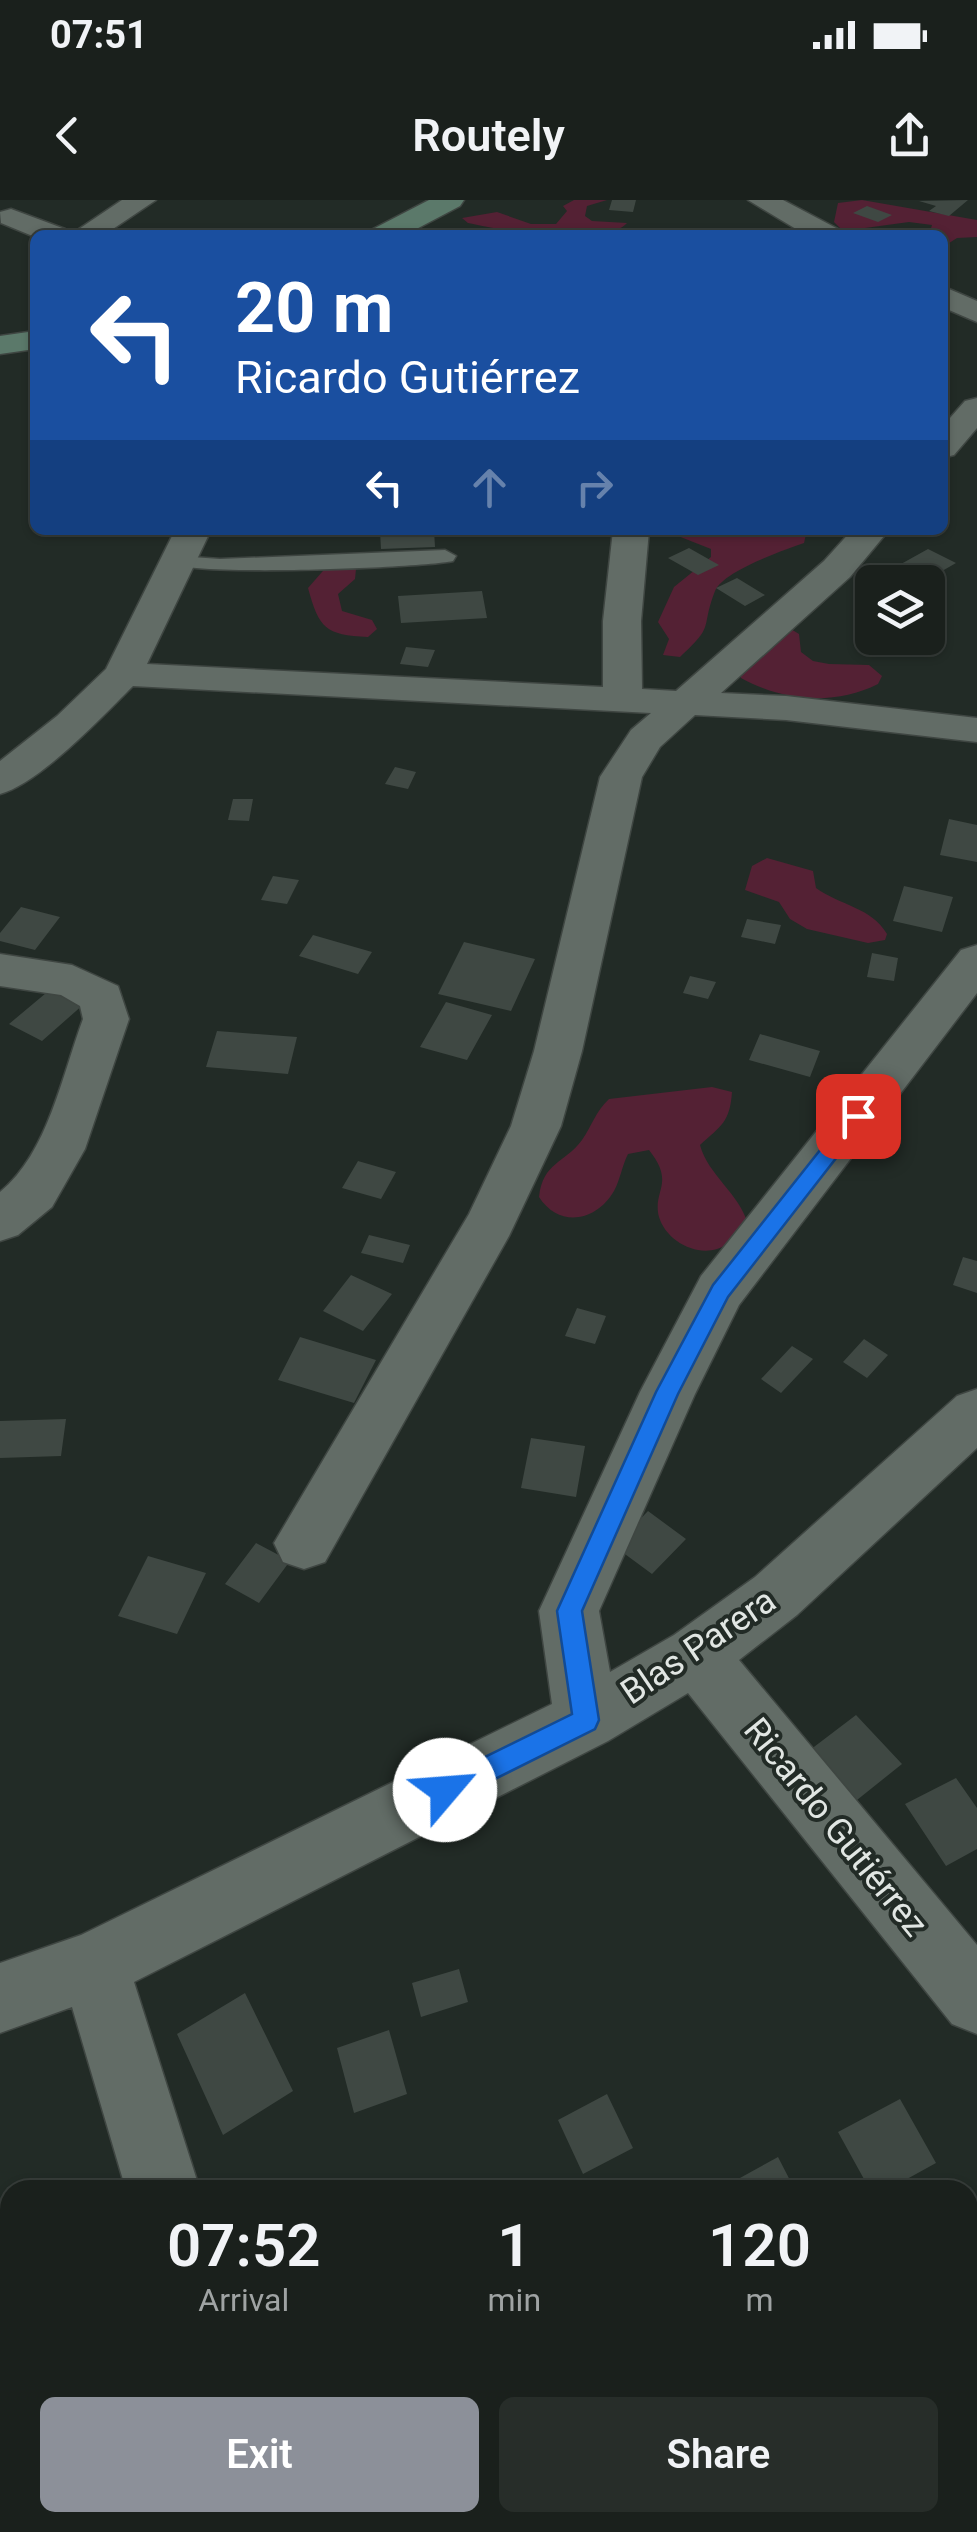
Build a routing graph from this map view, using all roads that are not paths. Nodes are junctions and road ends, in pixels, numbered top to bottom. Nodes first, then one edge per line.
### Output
1 (142, 200) edge
2 (450, 200) edge
3 (762, 200) edge
4 (817, 200) edge
5 (11, 217) dead end
6 (793, 217) junction
7 (44, 230) edge
8 (92, 230) edge
9 (393, 230) edge
10 (774, 230) edge
11 (818, 230) edge
12 (948, 298) edge
13 (977, 313) edge
14 (30, 341) edge
15 (0, 345) edge
16 (977, 408) edge
17 (948, 441) edge
18 (631, 535) edge
19 (866, 535) edge
20 (186, 546) edge
21 (445, 556) dead end
22 (123, 674) junction
23 (623, 699) junction
24 (690, 702) junction
25 (977, 730) edge
26 (0, 781) edge
27 (977, 961) edge
28 (0, 970) edge
29 (0, 1220) edge
30 (977, 1414) edge
31 (304, 1544) dead end
32 (696, 1655) junction
33 (586, 1720) junction
34 (94, 1965) junction
35 (0, 1998) edge
36 (977, 2000) edge
37 (160, 2180) edge

1 - 8 street
2 - 9 street
3 - 6 street
4 - 6 street
5 - 7 street
6 - 10 street
6 - 11 street
12 - 13 street
14 - 15 street
16 - 17 street
18 - 23 street
19 - 24 street
20 - 21 lane
20 - 22 street
22 - 23 street
22 - 26 street
23 - 24 street
24 - 25 street
24 - 31 street
27 - 33 street
28 - 29 street
30 - 32 street, Blas Parera
32 - 33 street, Blas Parera
32 - 36 street, Ricardo Gutiérrez
33 - 34 street, Blas Parera
34 - 35 street, Blas Parera
34 - 37 street

